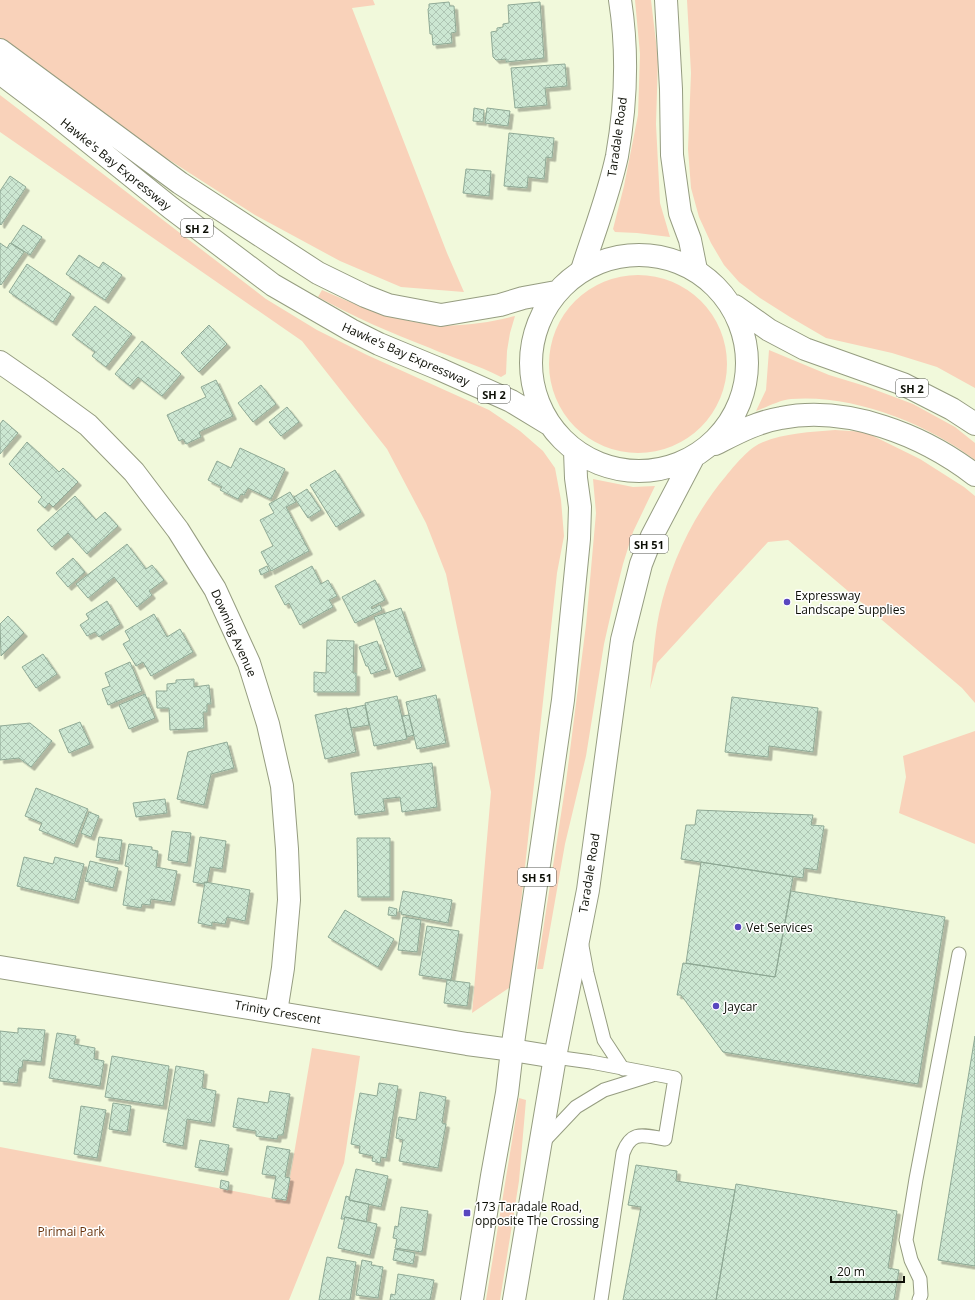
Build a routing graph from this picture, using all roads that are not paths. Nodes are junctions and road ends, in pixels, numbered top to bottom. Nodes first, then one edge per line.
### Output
1 (620, 0) edge
2 (666, 0) edge
3 (0, 50) edge
4 (0, 73) edge
5 (582, 270) junction
6 (696, 270) junction
7 (556, 292) junction
8 (735, 306) junction
9 (0, 362) edge
10 (549, 424) junction
11 (975, 424) edge
12 (575, 451) junction
13 (701, 451) junction
14 (975, 476) edge
15 (580, 932) junction
16 (959, 954) dead end
17 (0, 967) edge
18 (276, 1012) junction
19 (512, 1050) junction
20 (555, 1057) junction
21 (624, 1069) junction
22 (654, 1074) junction
23 (542, 1144) junction
24 (472, 1300) edge
25 (517, 1300) edge
26 (601, 1300) edge
27 (919, 1300) edge

1 - 5 main road, Taradale Road
2 - 6 main road
3 - 7 main road, Hawke's Bay Expressway / SH 2
4 - 10 main road, Hawke's Bay Expressway / SH 2
5 - 6 main road, SH 2
5 - 7 main road, SH 2
6 - 8 main road, SH 2
7 - 10 main road
8 - 11 main road, SH 2
8 - 13 main road, Taradale Road
9 - 18 main road, Downing Avenue
10 - 12 main road, SH 2
12 - 13 main road, SH 2
12 - 19 main road, SH 51
13 - 14 main road, SH 2
13 - 15 main road, Taradale Road / SH 51
15 - 20 main road, Taradale Road / SH 51
15 - 21 lane
16 - 27 lane
17 - 18 main road, Trinity Crescent
18 - 19 main road, Trinity Crescent
19 - 20 main road, Trinity Crescent
19 - 24 main road, SH 51
20 - 21 lane
20 - 23 main road, Taradale Road / SH 51
21 - 22 lane
22 - 23 lane
22 - 26 lane
23 - 25 main road, Taradale Road / SH 51

